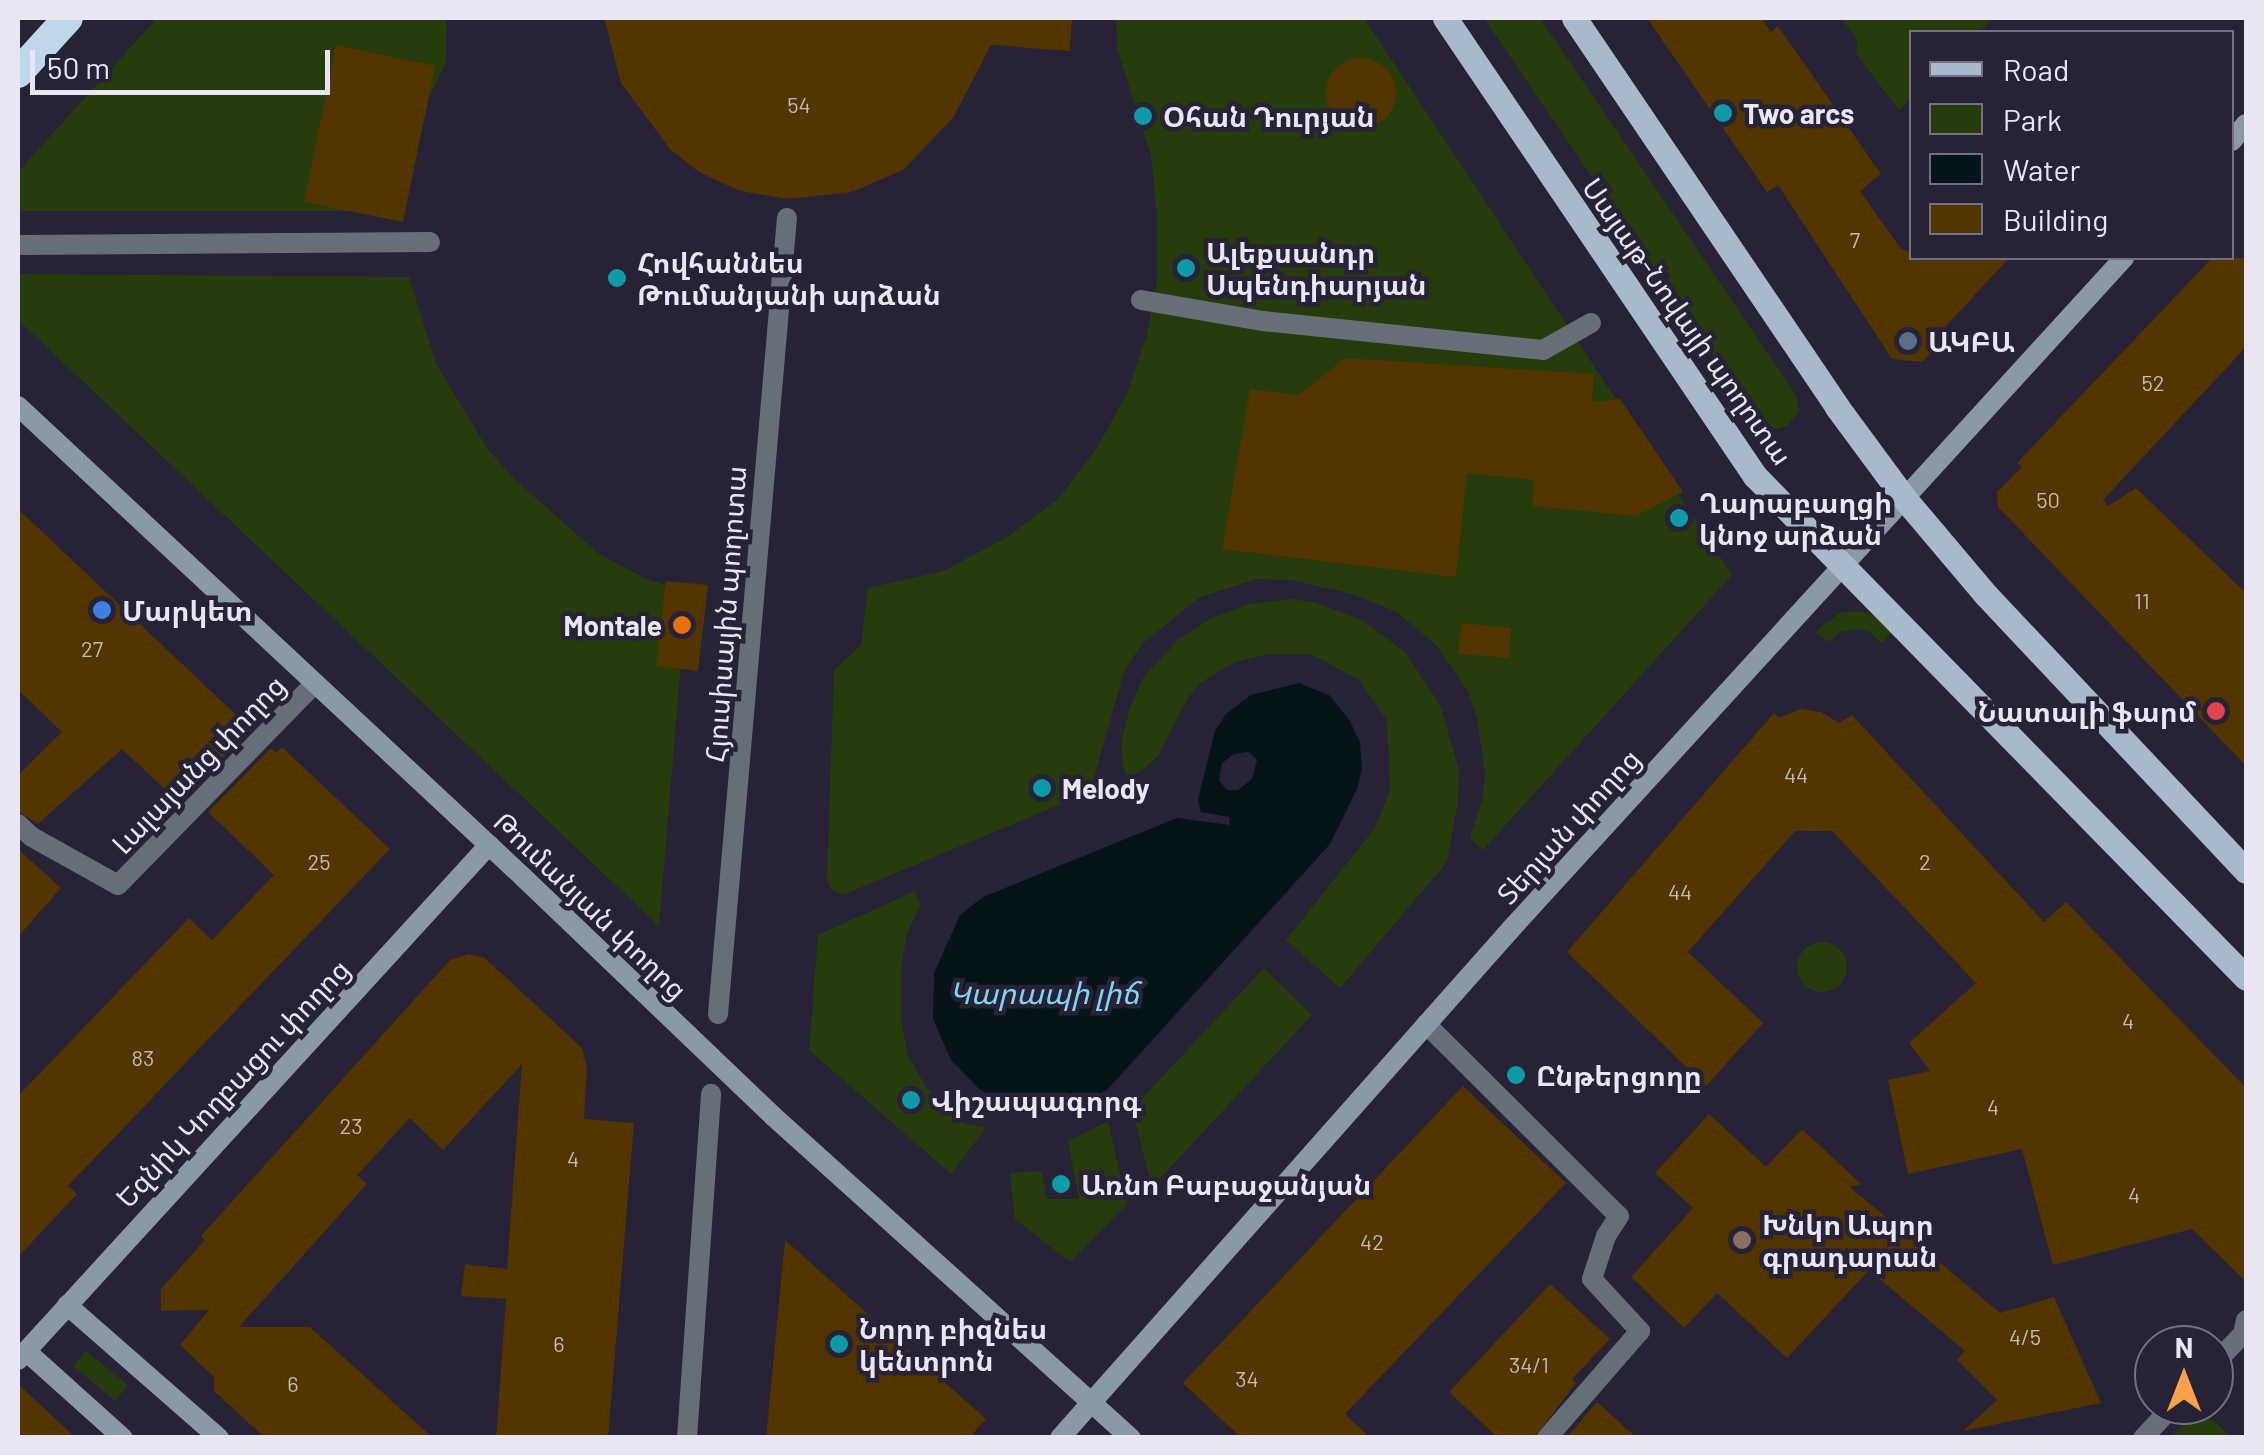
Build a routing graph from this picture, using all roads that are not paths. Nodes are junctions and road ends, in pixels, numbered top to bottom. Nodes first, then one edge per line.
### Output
1 (68, 18) edge
2 (1445, 18) edge
3 (1574, 18) edge
4 (18, 73) edge
5 (787, 218) dead end
6 (430, 242) dead end
7 (18, 246) edge
8 (2122, 260) edge
9 (1142, 300) dead end
10 (1591, 323) dead end
11 (18, 406) edge
12 (1904, 498) junction
13 (1842, 565) junction
14 (315, 683) junction
15 (18, 824) edge
16 (490, 845) junction
17 (2246, 871) edge
18 (2246, 978) edge
19 (718, 1014) dead end
20 (1426, 1024) junction
21 (711, 1094) dead end
22 (68, 1305) junction
23 (2246, 1320) edge
24 (2234, 1343) edge
25 (22, 1356) edge
26 (1093, 1402) junction
27 (123, 1438) edge
28 (219, 1438) edge
29 (687, 1438) edge
30 (1060, 1438) edge
31 (1132, 1438) edge
32 (1547, 1438) edge

1 - 4 highway
2 - 13 main road, Սայաթ-Նովայի պողոտա
3 - 12 main road
5 - 19 street, Հյուսիսային պողոտա
6 - 7 street
8 - 12 street, Տերյան փողոց
9 - 10 street
11 - 14 street, Թումանյան փողոց
12 - 13 street, Տերյան փողոց
12 - 17 main road
13 - 18 main road, Սայաթ-Նովայի պողոտա
13 - 20 street, Տերյան փողոց
14 - 15 street, Լալայանց փողոց
14 - 16 street, Թումանյան փողոց
16 - 22 street, Եզնիկ Կողբացու փողոց
16 - 26 street, Թումանյան փողոց
20 - 26 street, Տերյան փողոց
20 - 32 street
21 - 29 street
22 - 25 street, Եզնիկ Կողբացու փողոց
22 - 28 street
23 - 24 street
25 - 27 street
26 - 30 street, Տերյան փողոց
26 - 31 street, Թումանյան փողոց

